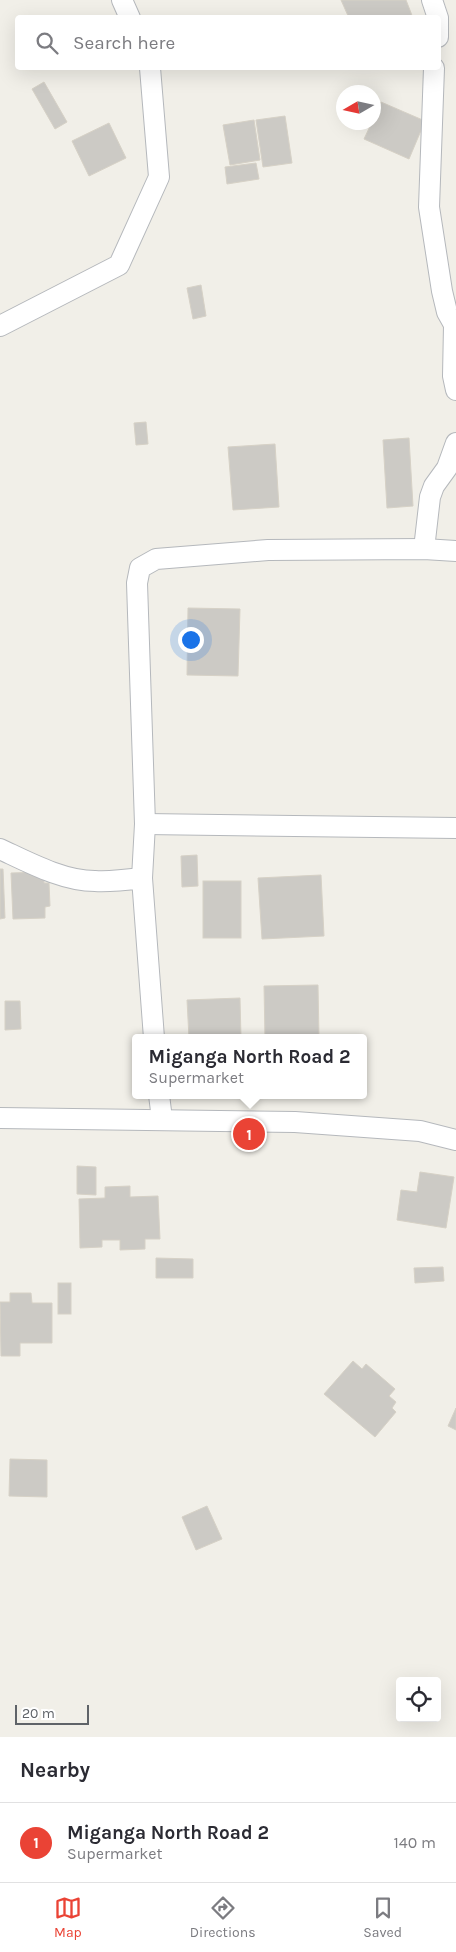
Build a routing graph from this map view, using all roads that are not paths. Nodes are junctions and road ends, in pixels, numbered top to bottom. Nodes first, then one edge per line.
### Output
1 (122, 0) edge
2 (432, 0) edge
3 (129, 15) edge
4 (437, 15) edge
5 (150, 70) edge
6 (434, 70) edge
7 (0, 326) edge
8 (455, 327) edge
9 (456, 390) edge
10 (456, 443) edge
11 (424, 549) junction
12 (456, 551) edge
13 (145, 824) junction
14 (456, 828) edge
15 (0, 850) edge
16 (142, 878) junction
17 (154, 1034) edge
18 (160, 1099) edge
19 (0, 1118) edge
20 (162, 1119) junction
21 (456, 1140) edge

1 - 3 street
2 - 4 street
5 - 7 street
6 - 8 street
8 - 9 street
10 - 11 street
11 - 12 street
11 - 13 street
13 - 14 street
13 - 16 street
15 - 16 street
16 - 17 street
18 - 20 street
19 - 20 street
20 - 21 street

